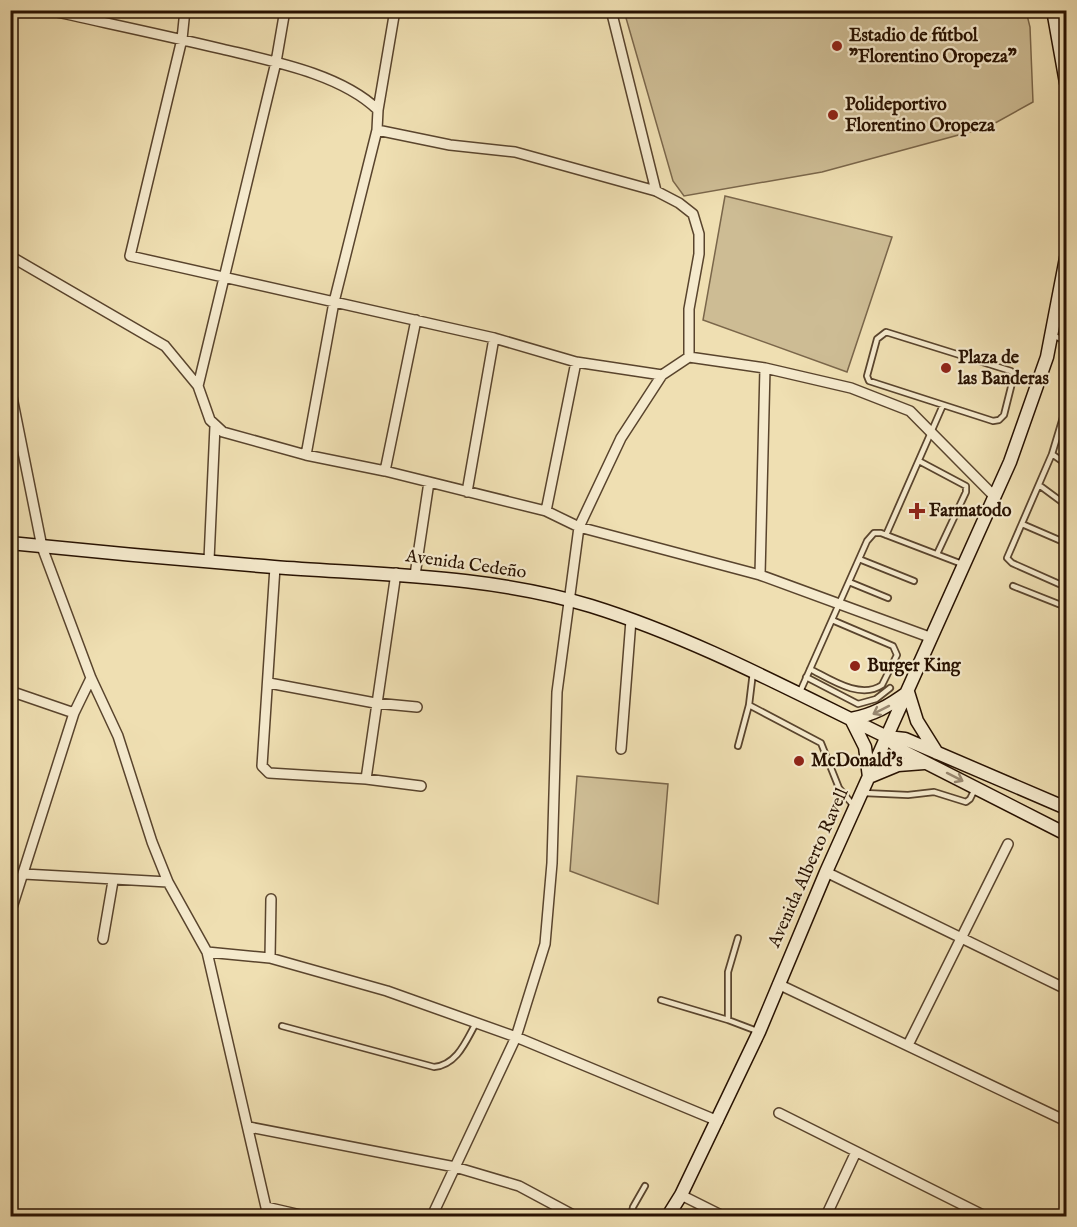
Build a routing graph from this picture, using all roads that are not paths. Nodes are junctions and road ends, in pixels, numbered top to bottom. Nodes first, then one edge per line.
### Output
1 (48, 10) edge
2 (185, 10) edge
3 (285, 10) edge
4 (395, 10) edge
5 (611, 10) edge
6 (1053, 10) edge
7 (182, 39) junction
8 (276, 62) junction
9 (1066, 83) edge
10 (378, 110) junction
11 (377, 130) junction
12 (656, 191) junction
13 (10, 256) edge
14 (1066, 258) edge
15 (224, 279) junction
16 (334, 302) junction
17 (416, 320) junction
18 (1052, 335) junction
19 (494, 338) junction
20 (1066, 341) edge
21 (689, 357) junction
22 (576, 362) junction
23 (765, 369) junction
24 (662, 375) junction
25 (198, 386) junction
26 (10, 387) edge
27 (943, 405) junction
28 (1066, 405) edge
29 (1065, 415) edge
30 (215, 426) junction
31 (931, 433) junction
32 (1052, 454) junction
33 (306, 455) junction
34 (919, 461) junction
35 (1066, 464) edge
36 (386, 471) junction
37 (429, 482) junction
38 (1039, 485) junction
39 (467, 492) junction
40 (995, 497) junction
41 (1066, 505) edge
42 (546, 511) junction
43 (1022, 524) junction
44 (579, 527) junction
45 (886, 535) junction
46 (10, 543) edge
47 (1066, 543) edge
48 (42, 547) junction
49 (937, 554) junction
50 (209, 560) junction
51 (859, 560) junction
52 (965, 564) junction
53 (275, 567) junction
54 (396, 573) junction
55 (415, 575) junction
56 (760, 575) junction
57 (914, 581) dead end
58 (849, 582) junction
59 (1013, 586) dead end
60 (1066, 587) edge
61 (888, 598) dead end
62 (569, 601) junction
63 (840, 602) junction
64 (1066, 607) edge
65 (631, 620) junction
66 (832, 620) junction
67 (932, 638) junction
68 (810, 669) junction
69 (753, 672) junction
70 (806, 677) junction
71 (91, 678) junction
72 (269, 683) junction
73 (890, 688) dead end
74 (10, 691) edge
75 (908, 693) junction
76 (798, 694) junction
77 (375, 703) junction
78 (749, 705) junction
79 (417, 707) dead end
80 (74, 713) junction
81 (850, 719) junction
82 (887, 737) junction
83 (738, 746) dead end
84 (621, 749) dead end
85 (937, 753) junction
86 (927, 763) junction
87 (869, 777) junction
88 (366, 779) junction
89 (421, 786) dead end
90 (975, 788) junction
91 (862, 793) junction
92 (855, 807) junction
93 (1066, 808) edge
94 (1066, 834) edge
95 (1008, 844) dead end
96 (826, 872) junction
97 (24, 874) junction
98 (113, 881) junction
99 (168, 882) junction
100 (271, 899) dead end
101 (10, 914) edge
102 (738, 938) dead end
103 (961, 938) junction
104 (103, 939) dead end
105 (207, 952) junction
106 (270, 958) junction
107 (778, 984) junction
108 (1066, 989) edge
109 (661, 1000) dead end
110 (728, 1020) junction
111 (477, 1023) junction
112 (282, 1026) dead end
113 (759, 1032) junction
114 (516, 1037) junction
115 (908, 1045) junction
116 (779, 1113) dead end
117 (718, 1120) junction
118 (1066, 1121) edge
119 (249, 1127) junction
120 (855, 1154) junction
121 (455, 1167) junction
122 (645, 1186) dead end
123 (681, 1195) junction
124 (560, 1208) junction
125 (267, 1212) edge
126 (305, 1216) edge
127 (432, 1216) edge
128 (553, 1216) edge
129 (575, 1216) edge
130 (631, 1216) edge
131 (668, 1216) edge
132 (723, 1216) edge
133 (826, 1216) edge
134 (985, 1216) edge

1 - 7 street
2 - 7 street
3 - 8 street
4 - 10 street
5 - 12 street
6 - 9 street
7 - 8 street
7 - 15 street
8 - 10 street
8 - 15 street
10 - 11 street
11 - 12 street
11 - 16 street
12 - 21 street
13 - 25 street
14 - 18 street, Avenida Alberto Ravell
15 - 16 street
15 - 25 street
16 - 17 street
16 - 33 street
17 - 19 street
17 - 36 street
18 - 20 lane
18 - 40 street, Avenida Alberto Ravell
19 - 22 street
19 - 39 street
21 - 23 street
21 - 24 street
22 - 24 street
22 - 42 street
23 - 31 street
23 - 56 street
24 - 44 street
25 - 30 street
26 - 48 street
27 - 27 lane
27 - 31 lane
28 - 29 lane
29 - 32 lane
30 - 33 street
30 - 50 street
31 - 34 lane
31 - 40 street
32 - 35 lane
32 - 38 lane
33 - 36 street
34 - 45 lane
34 - 49 lane
36 - 37 street
37 - 39 street
37 - 55 street
38 - 41 lane
38 - 43 lane
39 - 42 street
40 - 52 street, Avenida Alberto Ravell
42 - 44 street
43 - 47 lane
43 - 60 lane
44 - 56 street
44 - 62 street
45 - 49 lane
45 - 51 lane
46 - 48 street, Avenida Cedeño
48 - 50 street, Avenida Cedeño
48 - 71 street
49 - 52 lane
50 - 53 street, Avenida Cedeño
51 - 57 lane
51 - 58 lane
52 - 67 street, Avenida Alberto Ravell
53 - 54 street, Avenida Cedeño
53 - 72 street
54 - 55 street, Avenida Cedeño
54 - 77 street
55 - 62 street, Avenida Cedeño
56 - 63 street
58 - 61 lane
58 - 63 lane
59 - 64 lane
62 - 65 street, Avenida Cedeño
62 - 114 street
63 - 66 lane
63 - 67 street
65 - 69 street, Avenida Cedeño
65 - 84 street
66 - 68 lane
66 - 68 lane
67 - 75 street, Avenida Alberto Ravell
68 - 70 lane
69 - 76 street, Avenida Cedeño
69 - 78 lane
70 - 73 lane
70 - 76 lane
71 - 80 street
71 - 99 street
72 - 77 street
72 - 88 street
74 - 80 street
75 -> 81 street
75 - 82 street, Avenida Alberto Ravell
75 - 85 street
76 - 81 street, Avenida Cedeño
77 - 79 street
77 - 88 street
78 - 83 lane
78 - 92 lane
80 - 97 street
81 - 82 street, Avenida Cedeño
81 - 87 street
82 - 85 street
82 - 86 street
82 - 87 street, Avenida Alberto Ravell
85 - 93 street
86 - 87 street
86 -> 90 street
87 - 91 street, Avenida Alberto Ravell
88 - 89 street
90 - 91 lane
90 - 94 street
91 - 92 street, Avenida Alberto Ravell
92 - 96 street, Avenida Alberto Ravell
95 - 103 street
96 - 103 street
96 - 107 street, Avenida Alberto Ravell
97 - 98 street
97 - 101 street
98 - 99 street
98 - 104 street
99 - 105 street
100 - 106 street
102 - 110 lane
103 - 108 street
103 - 115 street
105 - 106 street
105 - 119 street
106 - 111 street
107 - 113 street, Avenida Alberto Ravell
107 - 115 street
109 - 110 lane
110 - 113 lane
111 - 112 lane
111 - 114 street
113 - 117 street, Avenida Alberto Ravell
114 - 117 street
114 - 121 street
115 - 118 street
116 - 120 street
117 - 123 street, Avenida Alberto Ravell
119 - 121 street
119 - 125 street
120 - 133 street
120 - 134 street
121 - 124 street
121 - 127 street
122 - 130 lane
123 - 131 street, Avenida Alberto Ravell
123 - 132 street
124 - 128 street
124 - 129 street
125 - 126 street

